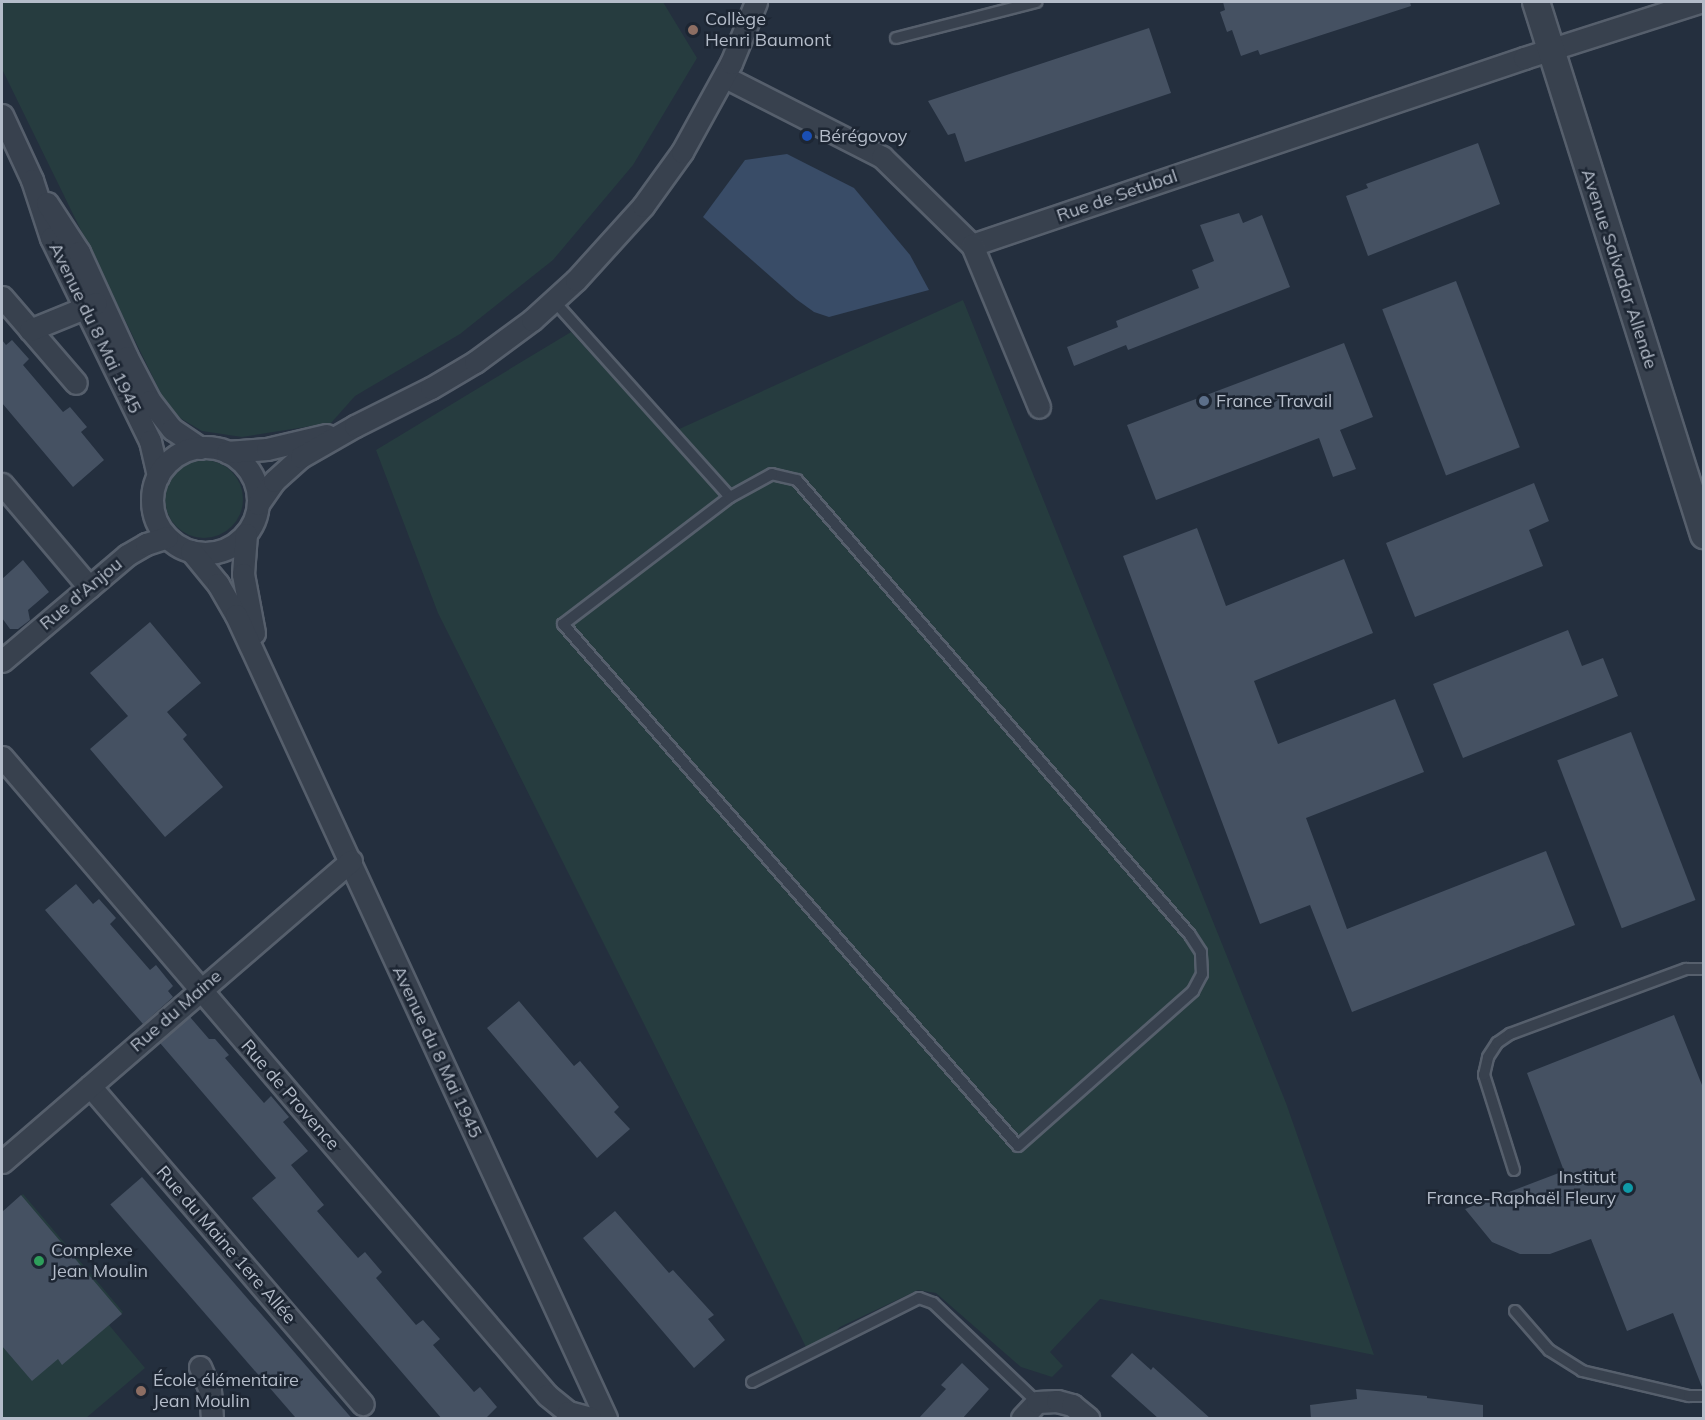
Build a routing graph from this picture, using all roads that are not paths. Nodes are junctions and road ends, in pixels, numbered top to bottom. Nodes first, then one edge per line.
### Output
1 (756, 2) edge
2 (1036, 2) edge
3 (1536, 2) edge
4 (1699, 2) edge
5 (896, 38) dead end
6 (1550, 49) junction
7 (724, 76) junction
8 (2, 115) edge
9 (972, 245) junction
10 (2, 297) edge
11 (554, 300) junction
12 (93, 304) junction
13 (30, 330) junction
14 (76, 383) dead end
15 (1039, 407) dead end
16 (355, 426) junction
17 (200, 448) junction
18 (227, 452) junction
19 (158, 476) junction
20 (2, 484) edge
21 (730, 497) junction
22 (258, 504) junction
23 (246, 534) junction
24 (1704, 535) edge
25 (167, 537) junction
26 (191, 551) junction
27 (89, 587) junction
28 (2, 661) edge
29 (268, 685) junction
30 (2, 757) edge
31 (351, 861) junction
32 (1704, 969) edge
33 (201, 990) junction
34 (90, 1086) junction
35 (2, 1162) edge
36 (1514, 1170) dead end
37 (1515, 1311) dead end
38 (200, 1367) dead end
39 (752, 1382) dead end
40 (1704, 1396) edge
41 (1037, 1402) junction
42 (363, 1404) dead end
43 (605, 1418) edge
44 (212, 1419) edge
45 (590, 1419) edge
46 (597, 1419) edge
47 (1022, 1419) edge
48 (1088, 1419) edge

1 - 7 street
2 - 5 lane
3 - 6 street, Avenue Salvador Allende
4 - 6 street, Rue de Setubal
6 - 9 street, Rue de Setubal
6 - 24 street, Avenue Salvador Allende
7 - 9 street
7 - 11 street
8 - 12 street, Avenue du 8 Mai 1945
9 - 15 street
10 - 13 street
11 - 16 street
11 - 21 lane
12 - 13 street
12 - 17 street, Avenue du 8 Mai 1945
12 - 19 street, Avenue du 8 Mai 1945
13 - 14 street
16 - 18 street
16 - 22 street
17 - 18 street
17 - 19 street
18 - 22 street
19 - 25 street
20 - 27 street
21 - 21 lane
22 - 23 street
23 - 26 street
23 - 29 street, Avenue du 8 Mai 1945
25 - 26 street
25 - 27 street, Rue d'Anjou
26 - 29 street, Avenue du 8 Mai 1945
27 - 28 street, Rue d'Anjou
29 - 31 street, Avenue du 8 Mai 1945
30 - 33 street, Rue de Provence
31 - 33 street, Rue du Maine
31 - 43 street, Avenue du 8 Mai 1945
32 - 36 lane
33 - 34 street, Rue du Maine
33 - 45 street, Rue de Provence
34 - 35 street, Rue du Maine
34 - 42 street, Rue du Maine 1ere Allée
37 - 40 lane
38 - 44 street
39 - 41 lane
41 - 47 street
41 - 48 street
43 - 46 street

